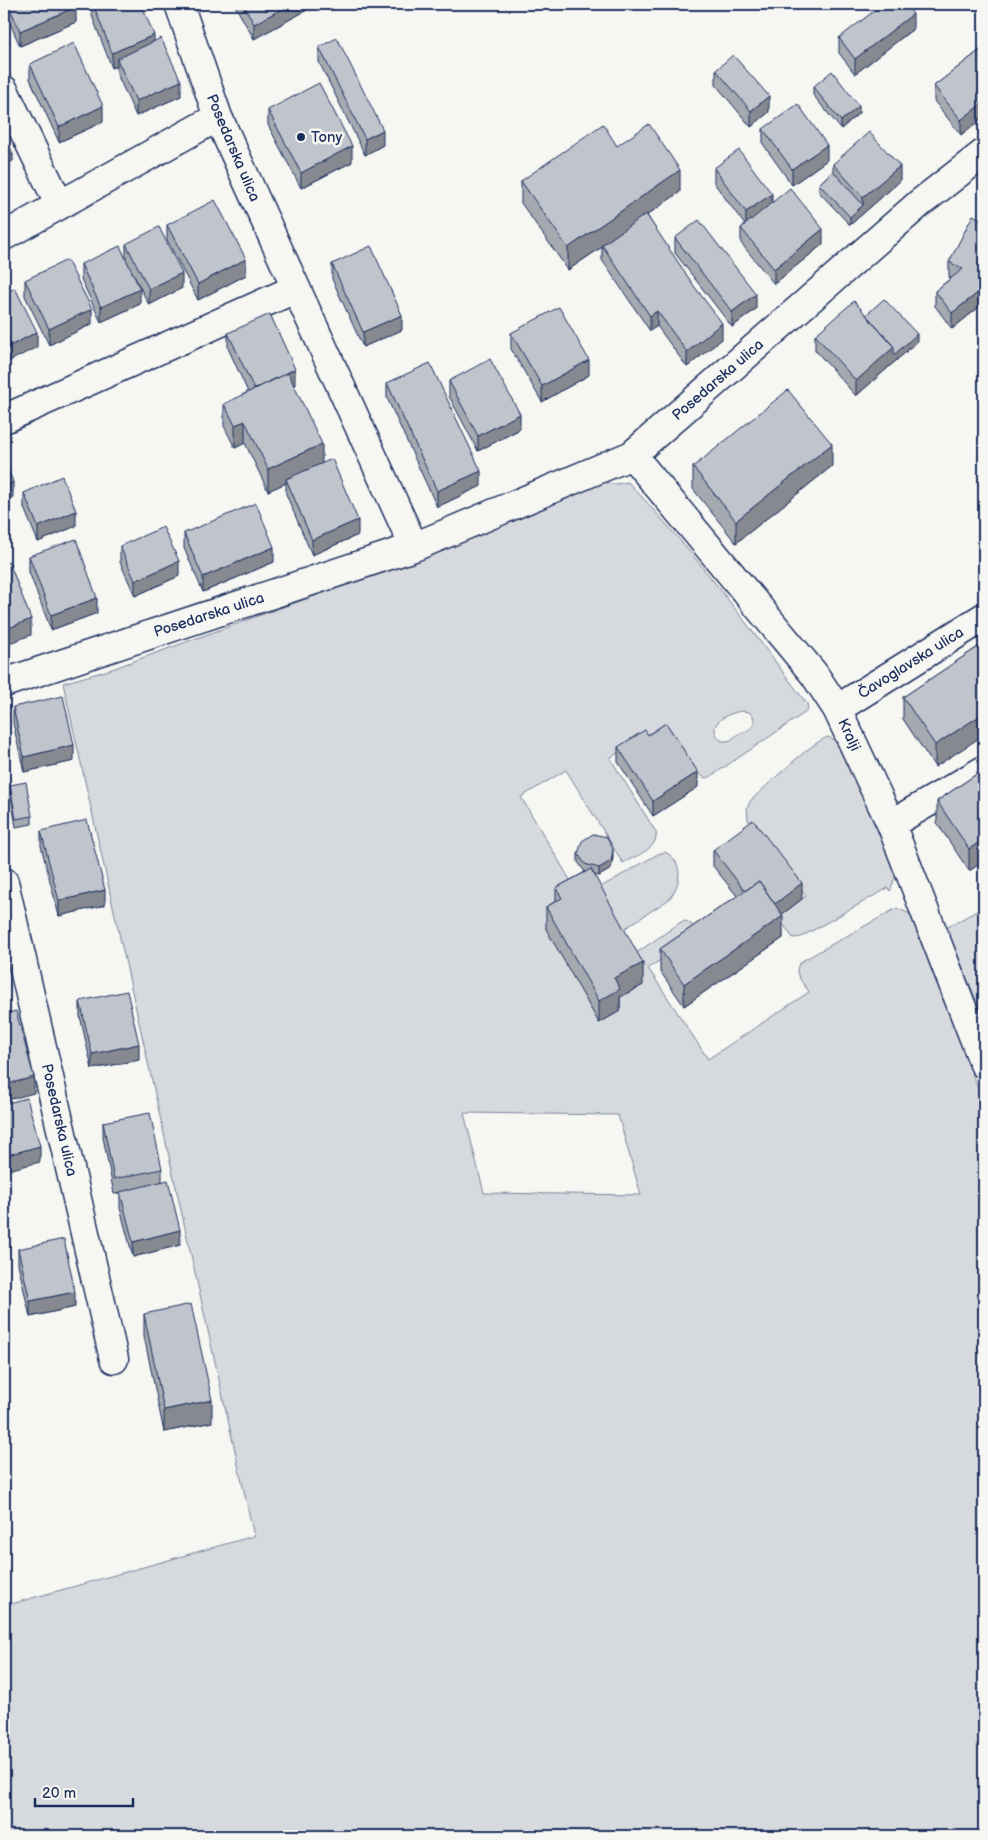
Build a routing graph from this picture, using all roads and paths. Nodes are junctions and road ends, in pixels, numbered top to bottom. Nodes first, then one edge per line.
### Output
1 (180, 4) edge
2 (4, 90) edge
3 (218, 117) junction
4 (984, 153) edge
5 (59, 204) junction
6 (4, 236) edge
7 (295, 288) junction
8 (4, 420) edge
9 (632, 455) junction
10 (414, 547) junction
11 (984, 617) edge
12 (4, 683) edge
13 (837, 709) junction
14 (984, 770) edge
15 (891, 824) junction
16 (4, 882) edge
17 (984, 1064) edge
18 (114, 1359) dead end

1 - 3 street, Posedarska ulica
2 - 5 street
3 - 5 street
3 - 7 street, Posedarska ulica
4 - 9 street, Posedarska ulica
5 - 6 street
7 - 8 street
7 - 10 street, Posedarska ulica
9 - 10 street, Posedarska ulica
9 - 13 street, Kralji
10 - 12 street, Posedarska ulica
11 - 13 street, Čavoglavska ulica
13 - 15 street, Kralji
14 - 15 street
15 - 17 street, Kralji
16 - 18 street, Posedarska ulica

